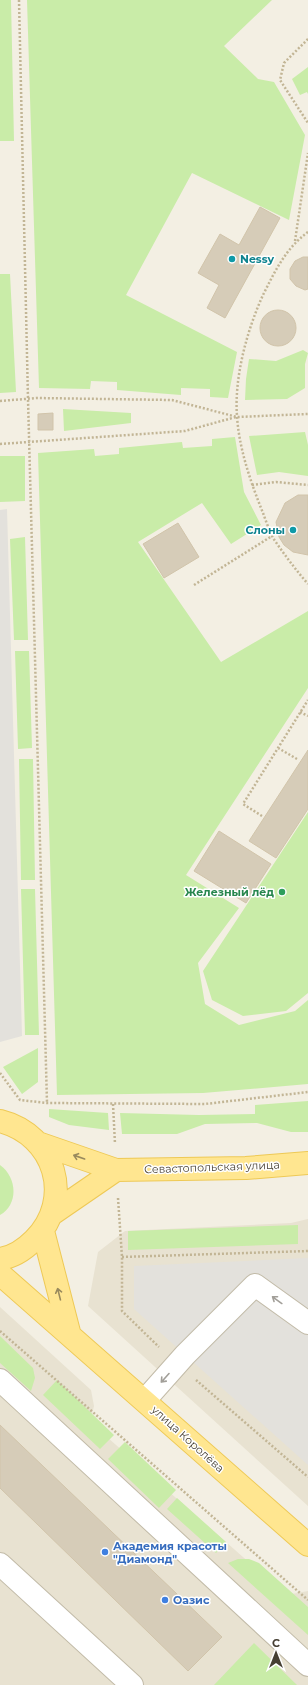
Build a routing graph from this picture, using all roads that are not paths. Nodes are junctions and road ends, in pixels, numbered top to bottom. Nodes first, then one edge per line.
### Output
1 (0, 1121) edge
2 (38, 1143) junction
3 (308, 1163) edge
4 (116, 1170) junction
5 (48, 1223) junction
6 (0, 1259) edge
7 (0, 1274) edge
8 (308, 1324) edge
9 (69, 1332) junction
10 (0, 1380) edge
11 (145, 1400) junction
12 (308, 1545) edge
13 (0, 1564) edge
14 (308, 1665) edge
15 (132, 1685) edge

1 - 2 main road
4 -> 2 main road, Севастопольская улица
2 - 5 main road
3 - 4 main road, Севастопольская улица
4 - 5 main road
5 - 6 main road
9 -> 5 main road
7 - 9 main road, улица Королёва
8 -> 11 lane
9 - 11 main road, улица Королёва
10 - 14 lane
11 - 12 main road, улица Королёва
13 - 15 lane

